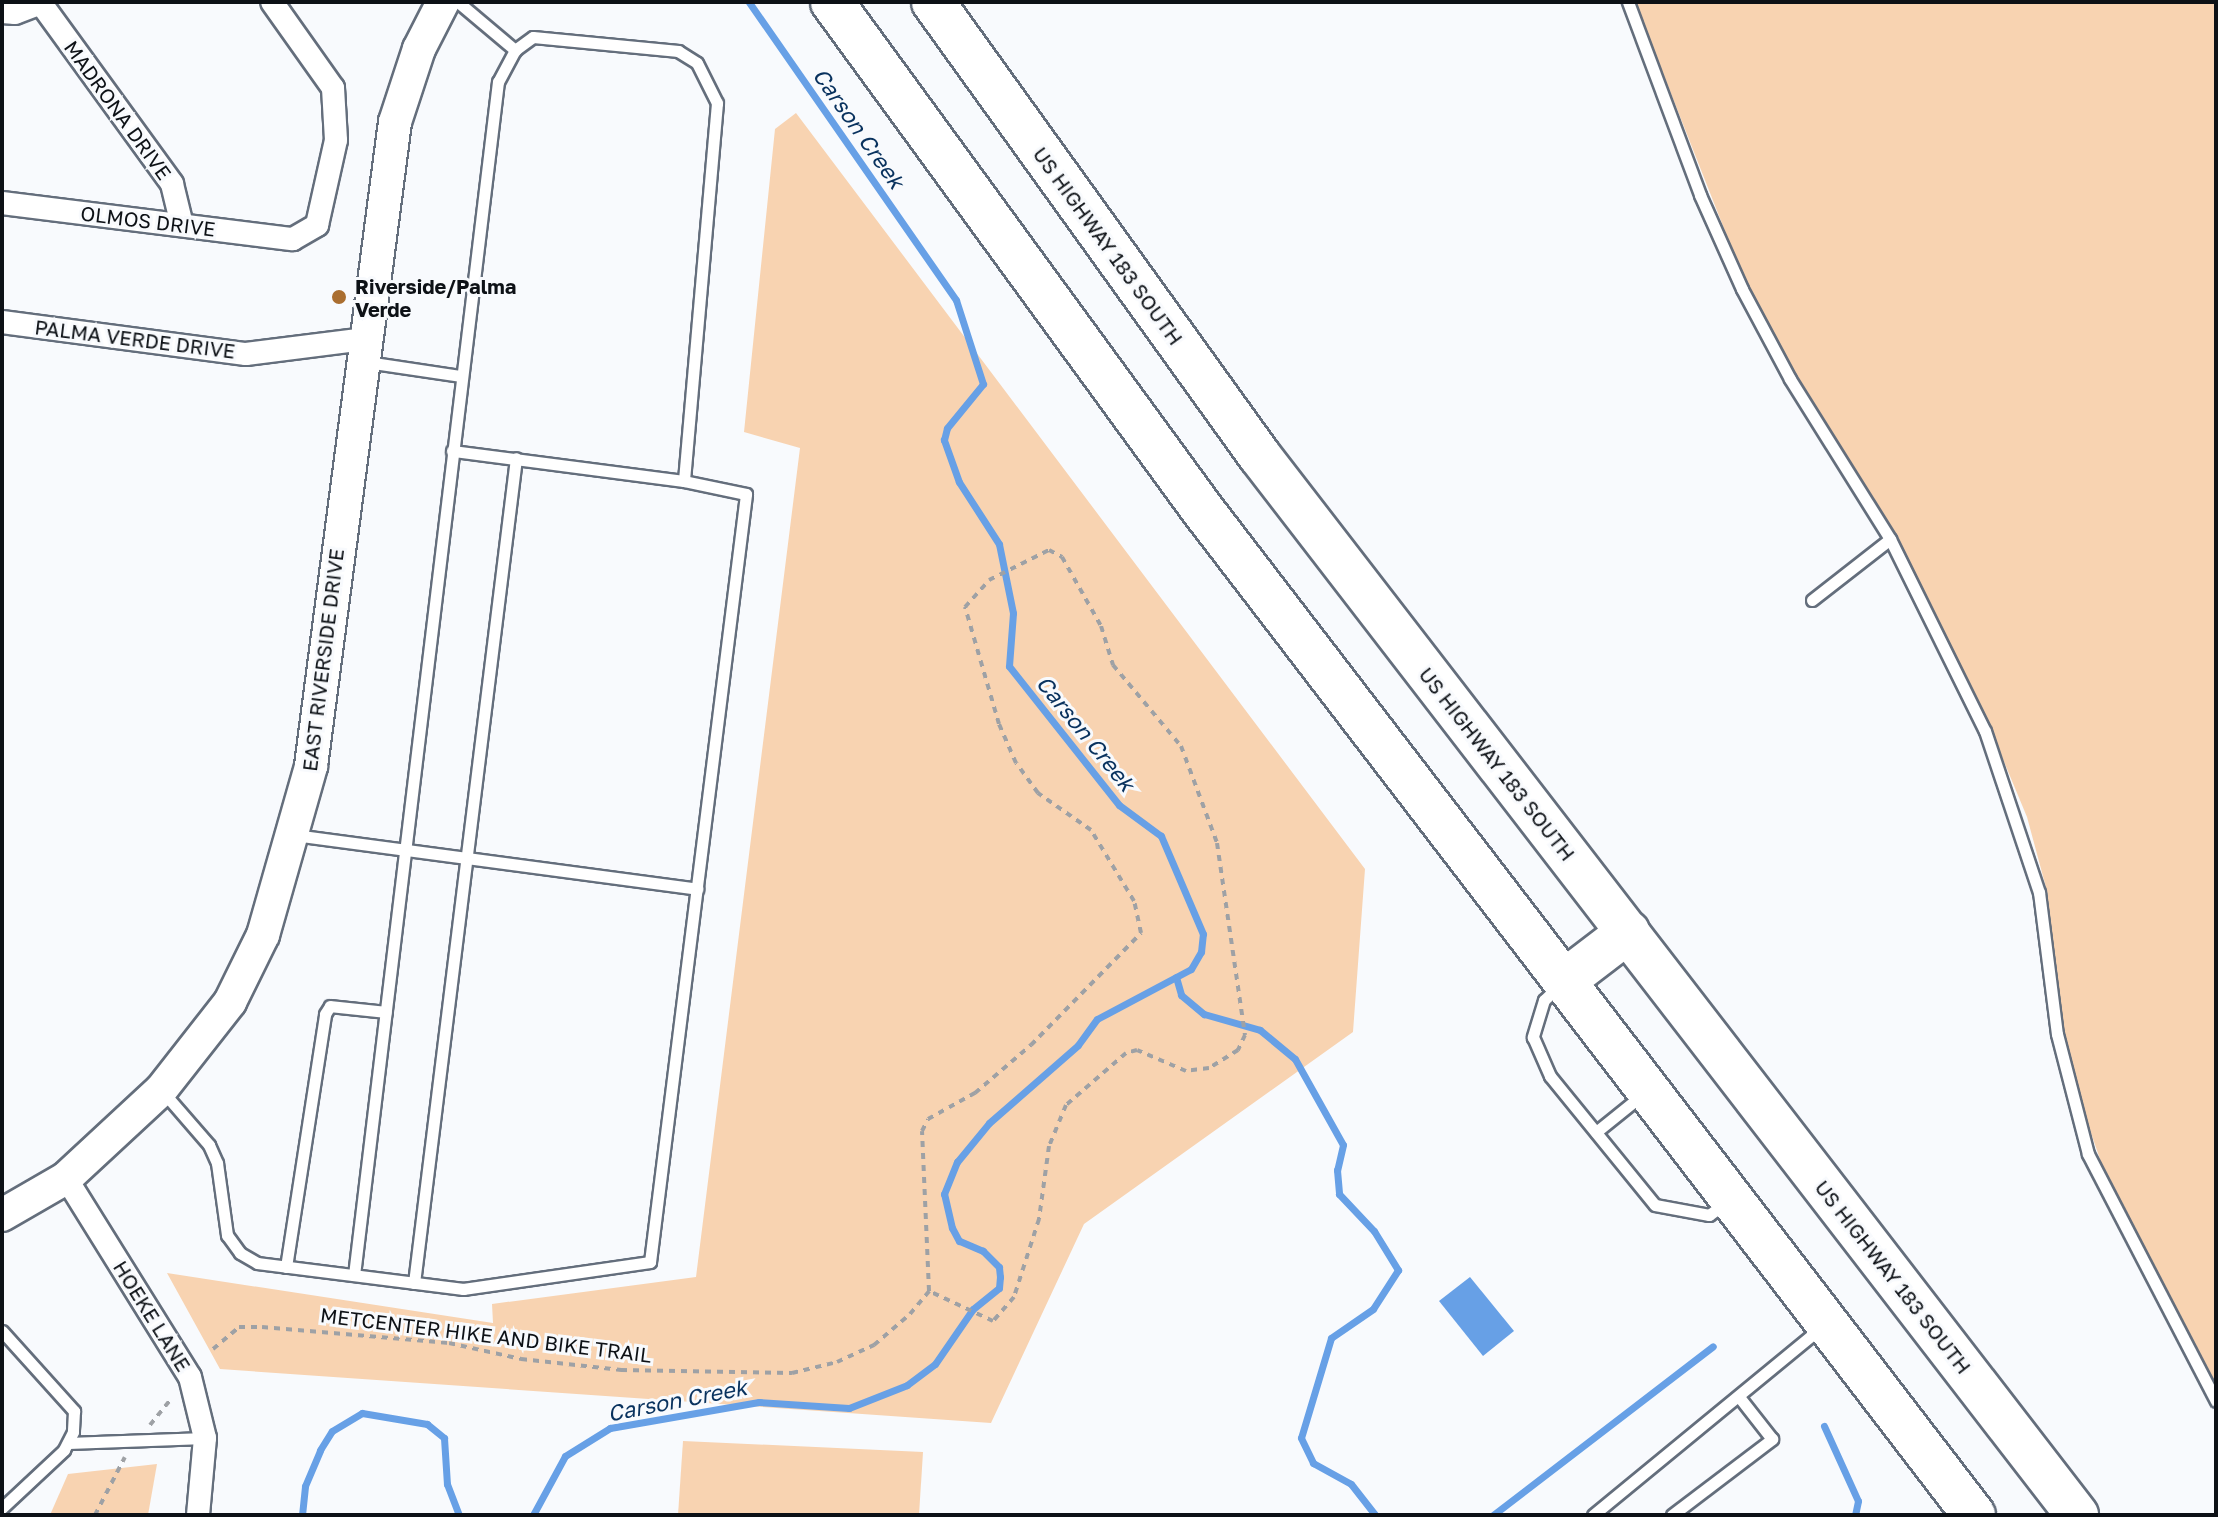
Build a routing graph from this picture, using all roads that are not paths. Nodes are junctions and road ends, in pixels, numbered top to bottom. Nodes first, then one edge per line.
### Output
1 (41, 2) edge
2 (272, 2) edge
3 (443, 2) edge
4 (458, 2) edge
5 (832, 2) edge
6 (933, 2) edge
7 (1628, 2) edge
8 (2, 12) edge
9 (515, 50) junction
10 (2, 203) edge
11 (182, 225) junction
12 (2, 322) edge
13 (363, 350) junction
14 (461, 376) junction
15 (452, 451) junction
16 (516, 458) junction
17 (684, 481) junction
18 (1890, 539) junction
19 (1812, 600) dead end
20 (294, 835) junction
21 (405, 850) junction
22 (467, 858) junction
23 (697, 889) junction
24 (1628, 932) junction
25 (1564, 981) junction
26 (386, 1012) junction
27 (161, 1090) junction
28 (1648, 1090) junction
29 (1596, 1132) junction
30 (66, 1178) junction
31 (1732, 1199) junction
32 (2, 1215) edge
33 (286, 1267) junction
34 (354, 1275) junction
35 (414, 1283) junction
36 (1827, 1323) junction
37 (2, 1331) edge
38 (1740, 1398) junction
39 (2216, 1401) edge
40 (205, 1438) junction
41 (68, 1443) junction
42 (2, 1508) edge
43 (198, 1515) edge
44 (1593, 1515) edge
45 (1672, 1515) edge
46 (1974, 1515) edge
47 (2077, 1515) edge

1 - 8 street
1 - 11 street, MADRONA DRIVE
2 - 11 street, OLMOS DRIVE
3 - 13 main road, EAST RIVERSIDE DRIVE
4 - 9 lane
5 - 25 highway
6 - 24 highway, US HIGHWAY 183 SOUTH
7 - 18 lane
9 - 14 lane
9 - 17 lane
10 - 11 street, OLMOS DRIVE
12 - 13 street, PALMA VERDE DRIVE
13 - 14 lane
13 - 20 main road, EAST RIVERSIDE DRIVE
14 - 15 lane
15 - 16 lane
15 - 21 lane
16 - 17 lane
16 - 22 lane
17 - 23 lane
18 - 19 lane
18 - 39 lane
20 - 21 lane
20 - 27 main road, EAST RIVERSIDE DRIVE
21 - 22 lane
21 - 26 lane
22 - 23 lane
22 - 35 lane
23 - 35 lane
24 - 25 highway
24 - 47 highway, US HIGHWAY 183 SOUTH
25 - 28 highway
25 - 29 lane
26 - 33 lane
26 - 34 lane
27 - 30 main road, EAST RIVERSIDE DRIVE
27 - 33 lane
28 - 29 lane
28 - 31 highway
29 - 31 lane
30 - 32 main road, EAST RIVERSIDE DRIVE
30 - 40 street, HOEKE LANE
31 - 36 highway
33 - 34 lane
34 - 35 lane
36 - 38 lane
36 - 46 highway
37 - 41 lane
38 - 44 lane
38 - 45 lane
40 - 41 lane
40 - 43 street, HOEKE LANE
41 - 42 lane

